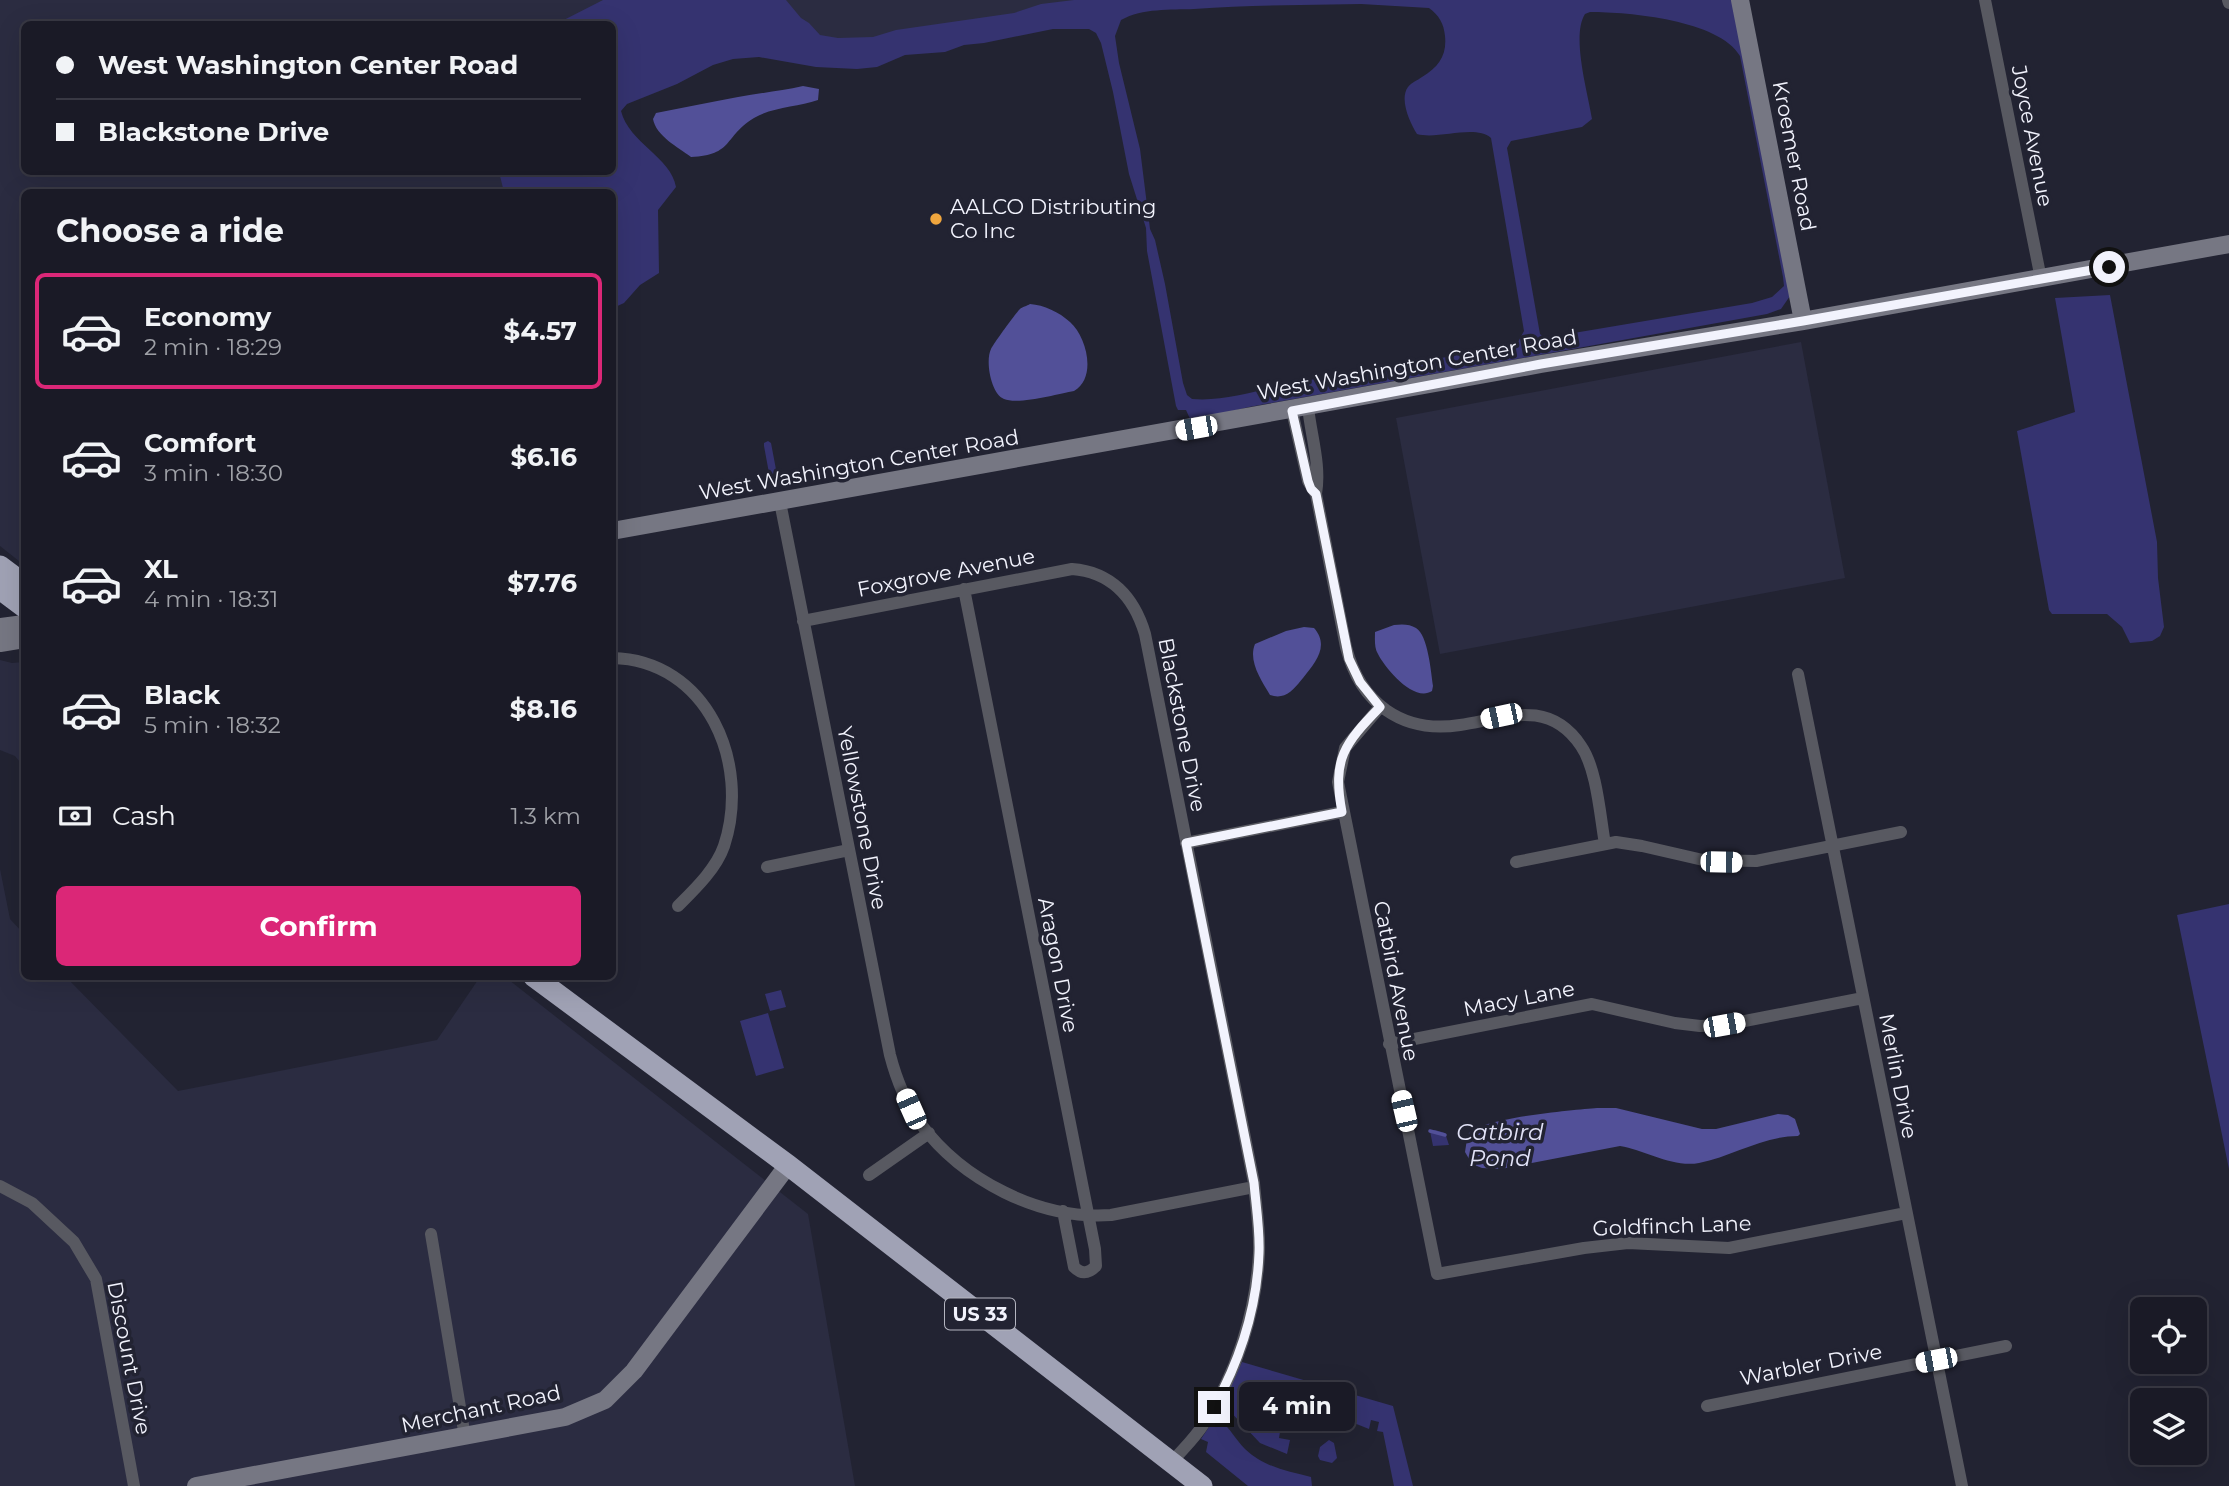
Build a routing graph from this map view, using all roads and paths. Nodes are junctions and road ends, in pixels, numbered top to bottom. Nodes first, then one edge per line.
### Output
1 (1741, 0) edge
2 (1985, 0) edge
3 (2229, 244) edge
4 (2041, 279) junction
5 (1803, 321) junction
6 (1300, 409) junction
7 (780, 502) junction
8 (616, 530) edge
9 (0, 566) edge
10 (1096, 574) joint
11 (21, 582) edge
12 (0, 589) edge
13 (964, 589) junction
14 (21, 605) edge
15 (803, 621) junction
16 (21, 624) edge
17 (0, 627) edge
18 (21, 640) edge
19 (0, 643) edge
20 (616, 658) edge
21 (1798, 674) dead end
22 (1380, 707) junction
23 (1342, 812) junction
24 (1902, 832) dead end
25 (1186, 843) junction
26 (1605, 844) junction
27 (1833, 846) junction
28 (849, 850) junction
29 (1516, 862) dead end
30 (767, 867) dead end
31 (678, 906) dead end
32 (538, 980) edge
33 (1863, 998) junction
34 (1389, 1044) junction
35 (929, 1133) junction
36 (788, 1165) junction
37 (869, 1175) dead end
38 (0, 1186) edge
39 (1254, 1187) junction
40 (1063, 1211) junction
41 (1906, 1213) junction
42 (1088, 1215) junction
43 (431, 1234) dead end
44 (1437, 1274) joint
45 (2006, 1346) dead end
46 (1936, 1360) junction
47 (1707, 1406) dead end
48 (465, 1437) junction
49 (1172, 1462) junction
50 (134, 1486) edge
51 (196, 1486) edge
52 (1202, 1486) edge
53 (1962, 1486) edge

1 - 5 main road, Kroemer Road
2 - 4 street, Joyce Avenue
3 - 4 main road, West Washington Center Road
4 - 5 main road, West Washington Center Road
5 - 6 main road, West Washington Center Road
6 - 7 main road, West Washington Center Road
6 - 22 street
7 - 8 main road, West Washington Center Road
7 - 15 street, Yellowstone Drive
9 - 11 highway
10 - 13 street, Foxgrove Avenue
10 - 25 street, Blackstone Drive
12 - 14 highway
13 - 15 street, Foxgrove Avenue
13 - 42 street, Aragon Drive
15 - 28 street, Yellowstone Drive
16 - 17 main road
18 - 19 main road
20 - 31 street
21 - 27 street, Merlin Drive
22 - 23 street, Catbird Avenue
22 - 26 street
23 - 25 street
23 - 34 street, Catbird Avenue
24 - 27 street
25 - 39 street, Blackstone Drive
26 - 27 street
26 - 29 street
27 - 33 street, Merlin Drive
28 - 30 street
28 - 35 street, Yellowstone Drive
32 - 36 highway, US 33
33 - 34 street, Macy Lane
33 - 41 street, Merlin Drive
34 - 44 street, Catbird Avenue
35 - 37 street
35 - 40 street, Yellowstone Drive
36 - 48 main road, Merchant Road
36 - 49 highway, US 33
38 - 50 street, Discount Drive
39 - 42 street, Yellowstone Drive
39 - 49 street, Blackstone Drive
40 - 42 street, Yellowstone Drive
40 - 42 street, Aragon Drive
41 - 44 street, Goldfinch Lane
41 - 46 street, Merlin Drive
43 - 48 street
45 - 46 street, Warbler Drive
46 - 47 street, Warbler Drive
46 - 53 street, Merlin Drive
48 - 51 main road, Merchant Road
49 - 52 highway, US 33

